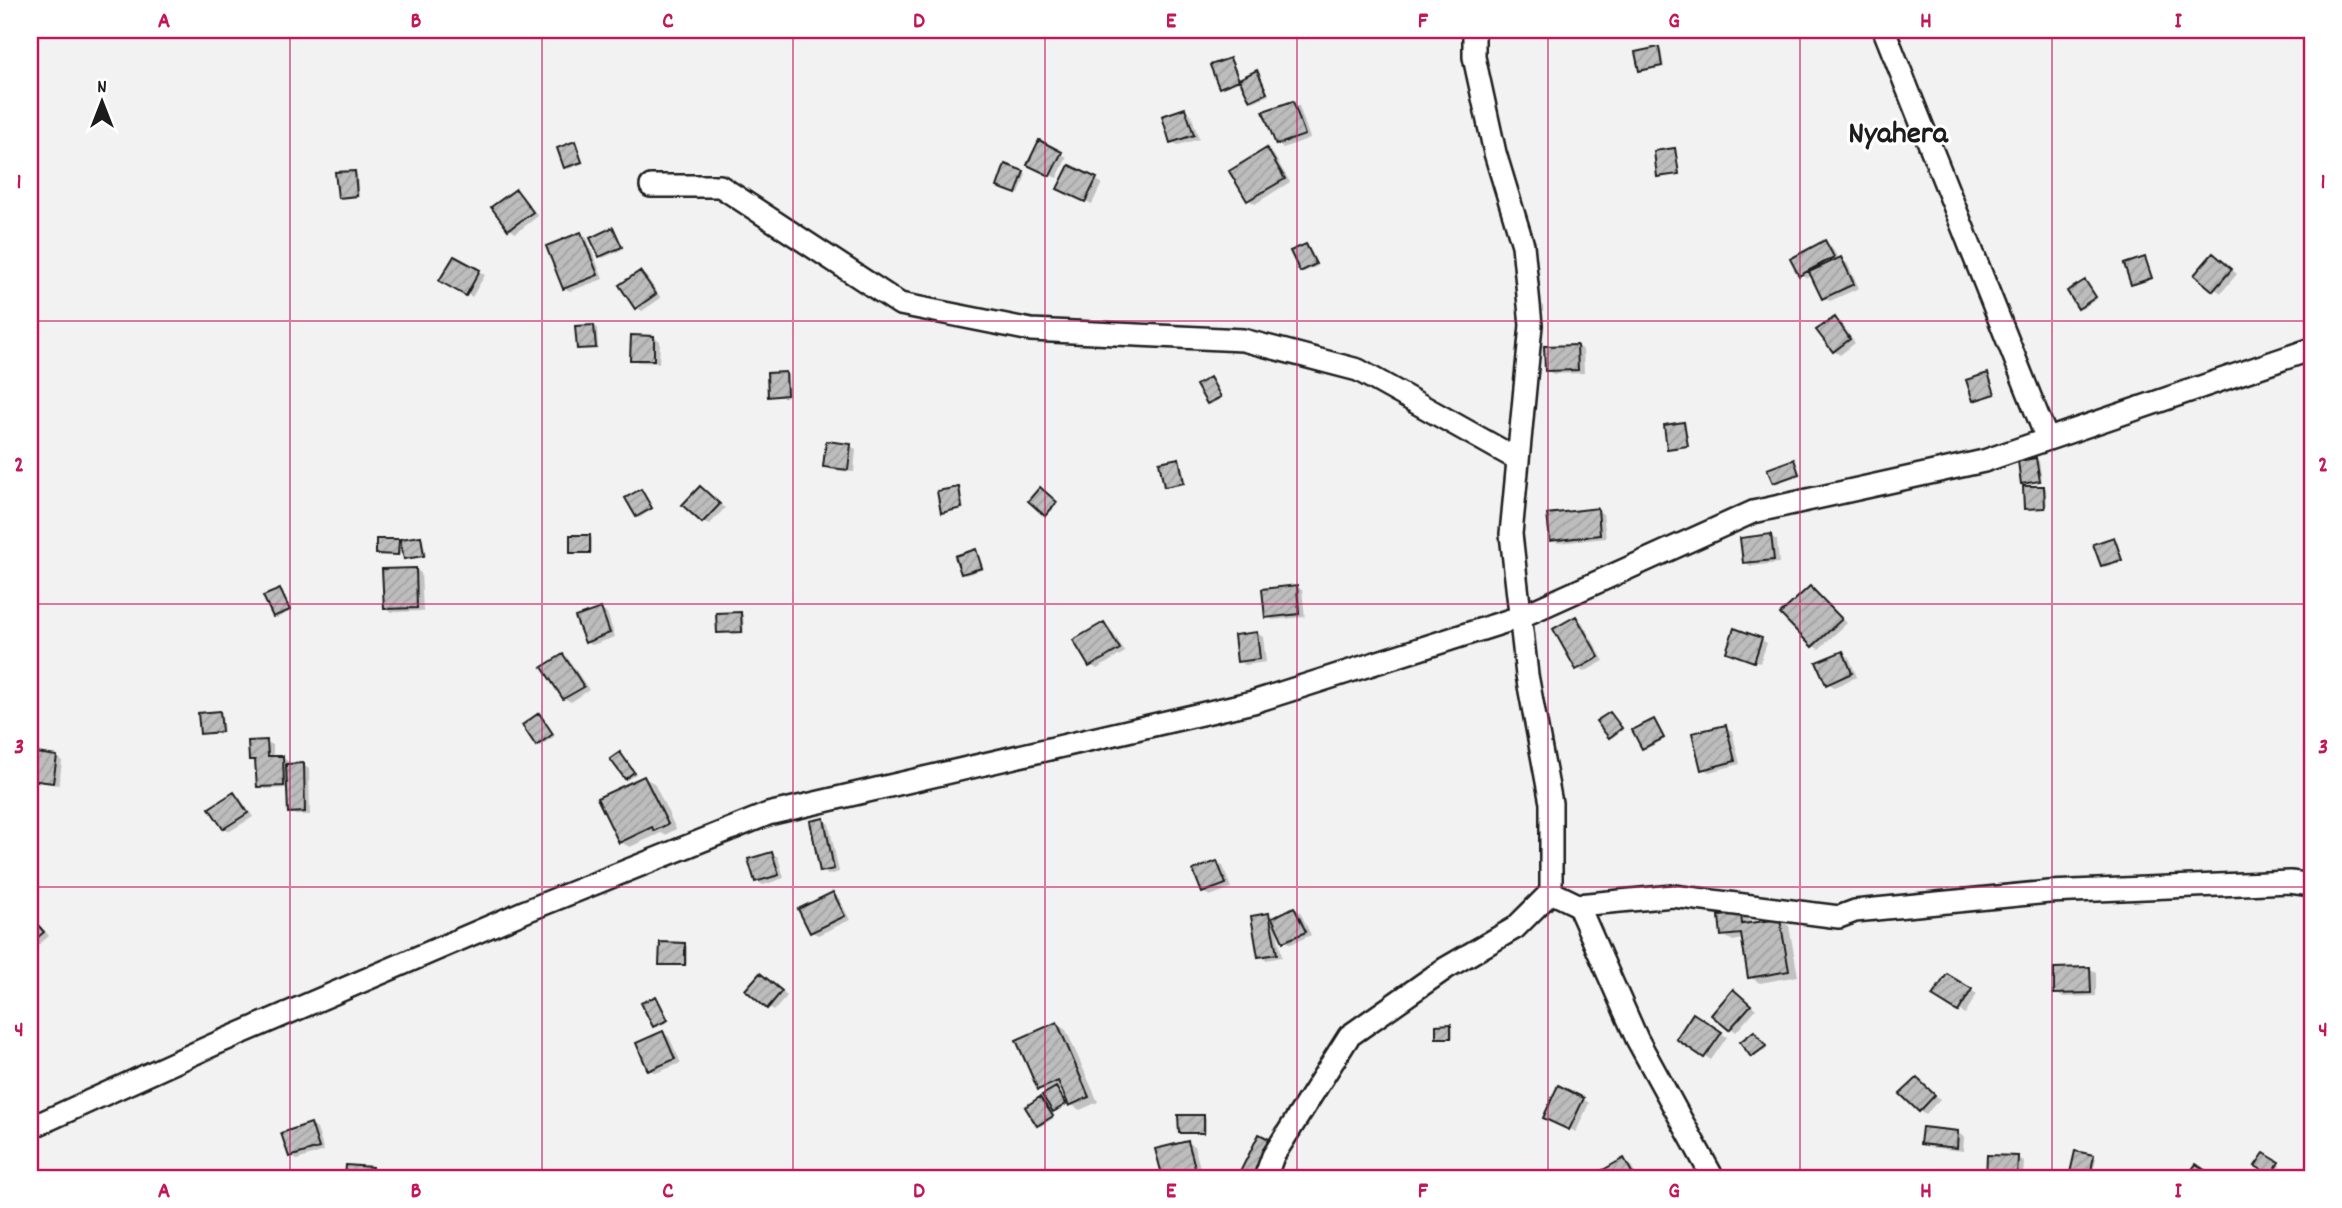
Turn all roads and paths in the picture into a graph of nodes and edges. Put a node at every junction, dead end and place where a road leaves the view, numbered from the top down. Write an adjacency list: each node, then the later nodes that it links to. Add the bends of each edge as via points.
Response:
1 (1474, 30): 6 (street, via 1474,57 1495,153 1523,245 1530,312)
2 (1884, 30): 5 (street)
3 (651, 186): 6 (street, via 720,186 900,304 1031,330 1243,340 1358,370)
4 (2312, 349): 5 (street)
5 (2047, 439): 7 (street, via 1984,461 1753,512)
6 (1517, 459): 7 (street, via 1511,534)
7 (1520, 617): 9 (street, via 1551,803); 11 (street, via 1253,702 768,814 513,916)
8 (2312, 885): 10 (street, via 2290,882 2049,892 1855,911 1839,917 1673,896)
9 (1551, 892): 10 (street); 12 (street, via 1515,928 1446,968 1349,1036 1272,1156)
10 (1578, 905): 13 (street, via 1637,1039)
11 (30, 1128)
12 (1265, 1178)
13 (1713, 1178)

